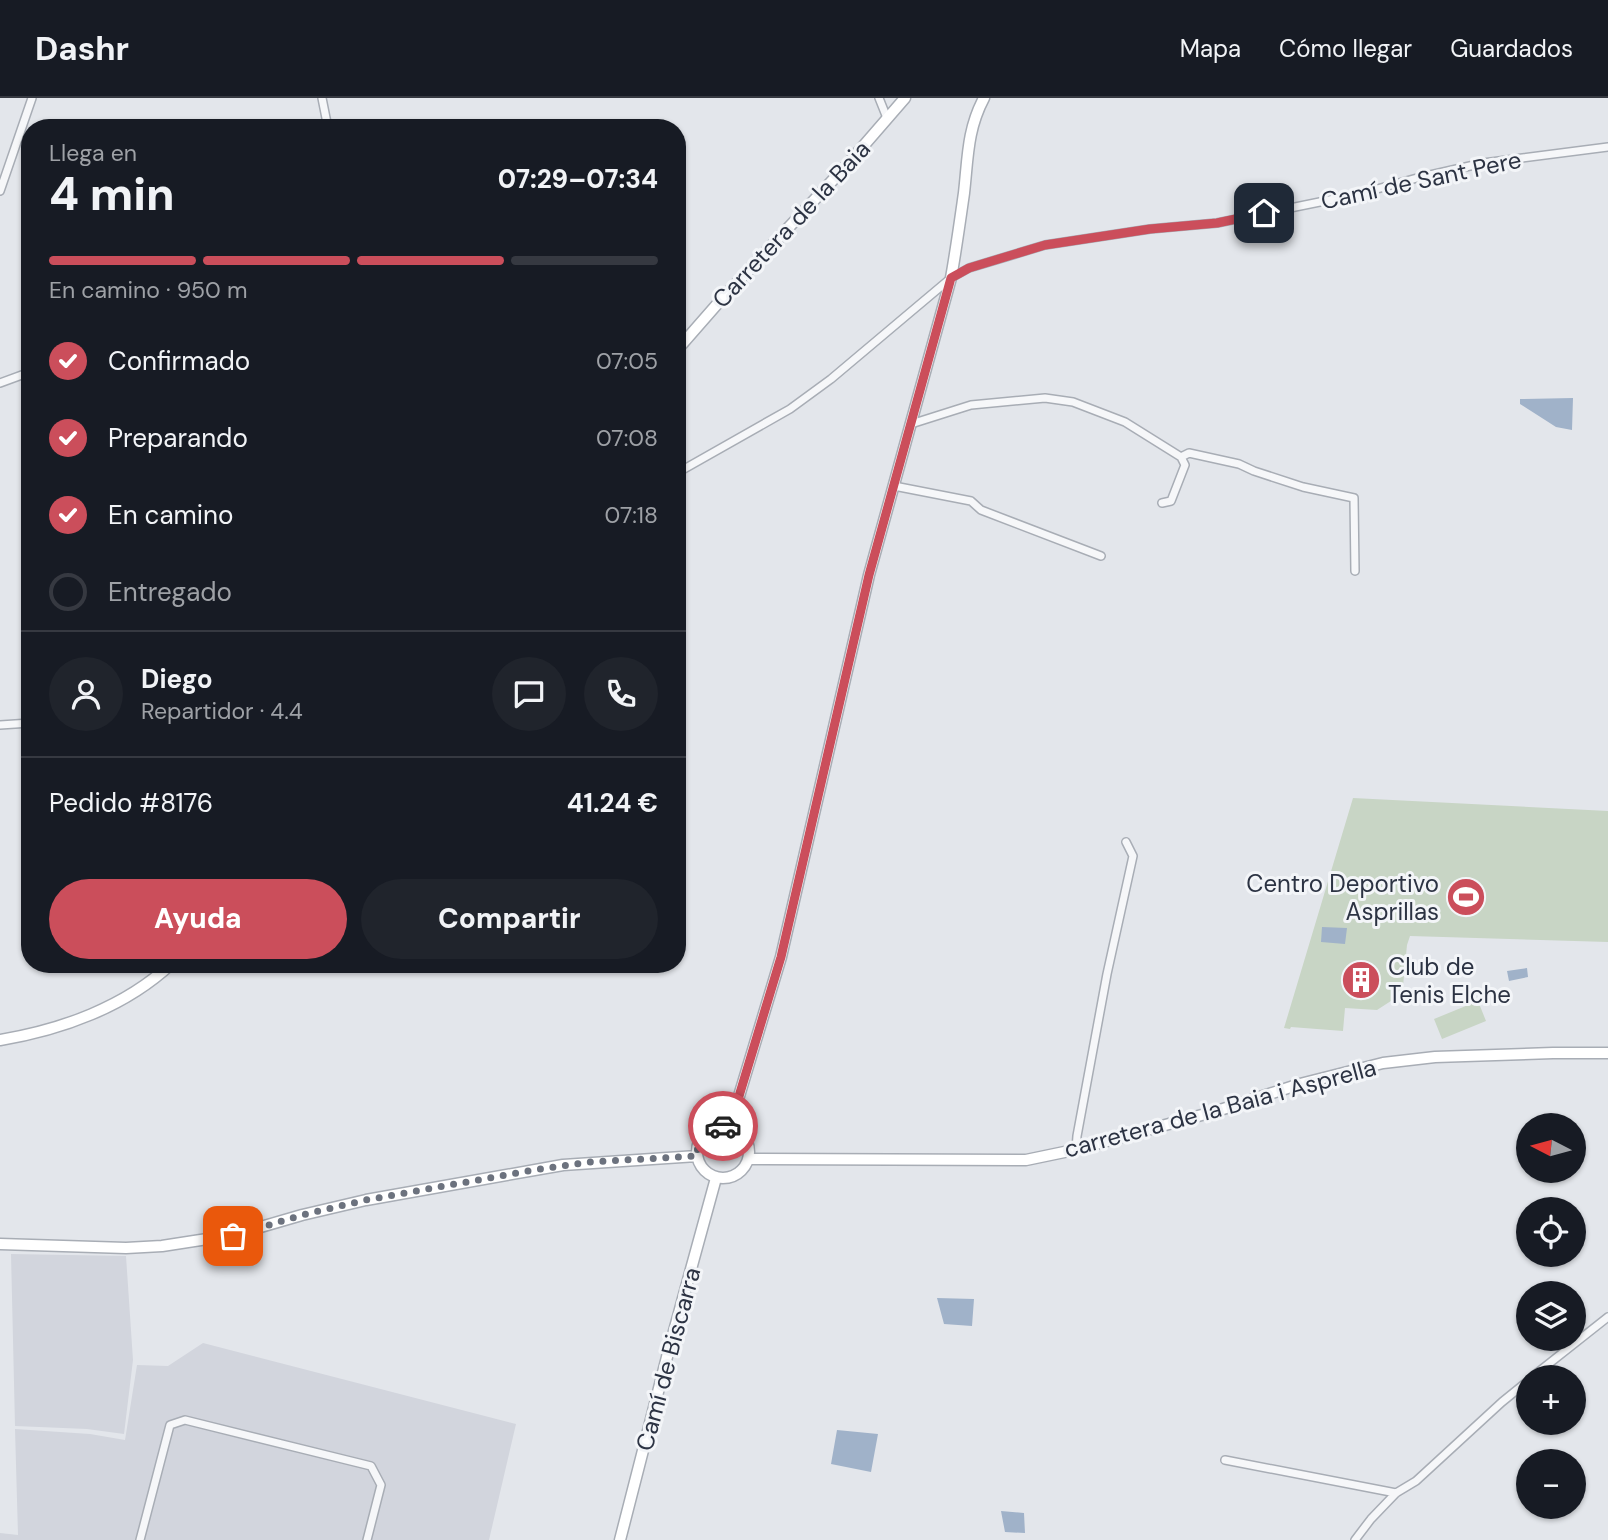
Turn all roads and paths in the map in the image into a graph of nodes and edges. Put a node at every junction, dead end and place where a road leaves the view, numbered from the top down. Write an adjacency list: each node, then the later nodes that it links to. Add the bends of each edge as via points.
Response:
1 (32, 98): 7 (street)
2 (322, 98): 8 (street)
3 (879, 98): 6 (street)
4 (905, 98): 6 (main road, Carretera de la Baia)
5 (984, 98): 12 (main road, via 968,144)
6 (887, 118): 13 (main road, Carretera de la Baia)
7 (25, 119)
8 (326, 119)
9 (21, 130): 11 (street)
10 (1608, 147): 12 (street, Camí de Sant Pere, via 1483,163 1217,223 1045,245)
11 (0, 191)
12 (951, 278): 16 (main road); 18 (street, Camí de Sant Pere, via 790,409)
13 (686, 340)
14 (21, 375): 15 (street)
15 (0, 383)
16 (911, 424): 17 (street, via 971,405 1045,398 1073,402 1125,422); 19 (main road)
17 (1181, 457): 20 (street, via 1185,465 1171,500); 22 (street, via 1189,453 1239,464 1303,487 1354,498)
18 (686, 468)
19 (894, 486): 21 (street, via 971,501 981,510); 29 (main road, via 869,575 781,957)
20 (1162, 503)
21 (1101, 556)
22 (1355, 571)
23 (21, 724): 24 (street)
24 (0, 725)
25 (1126, 842): 30 (street, via 1133,856)
26 (162, 973): 27 (main road, via 116,1004 77,1020)
27 (0, 1040)
28 (1608, 1052): 30 (main road, carretera de la Baia i Asprella, via 1383,1063)
29 (730, 1126): 31 (main road, via 717,1126 704,1134); 32 (main road, via 745,1138)
30 (1076, 1149): 32 (main road, carretera de la Baia i Asprella, via 1026,1160)
31 (697, 1156): 33 (main road, via 704,1171); 34 (main road, via 553,1167 366,1200 233,1236 162,1246)
32 (748, 1159): 33 (main road, via 738,1174)
33 (716, 1178): 42 (main road, Camí de Biscarra)
34 (0, 1244)
35 (1608, 1317): 36 (street)
36 (1547, 1365)
37 (1516, 1391): 39 (street, via 1416,1481)
38 (1225, 1460): 39 (street)
39 (1396, 1493): 43 (street)
40 (140, 1540): 41 (street, via 170,1425 185,1420 371,1466 381,1485)
41 (366, 1540)
42 (620, 1540)
43 (1355, 1540)

